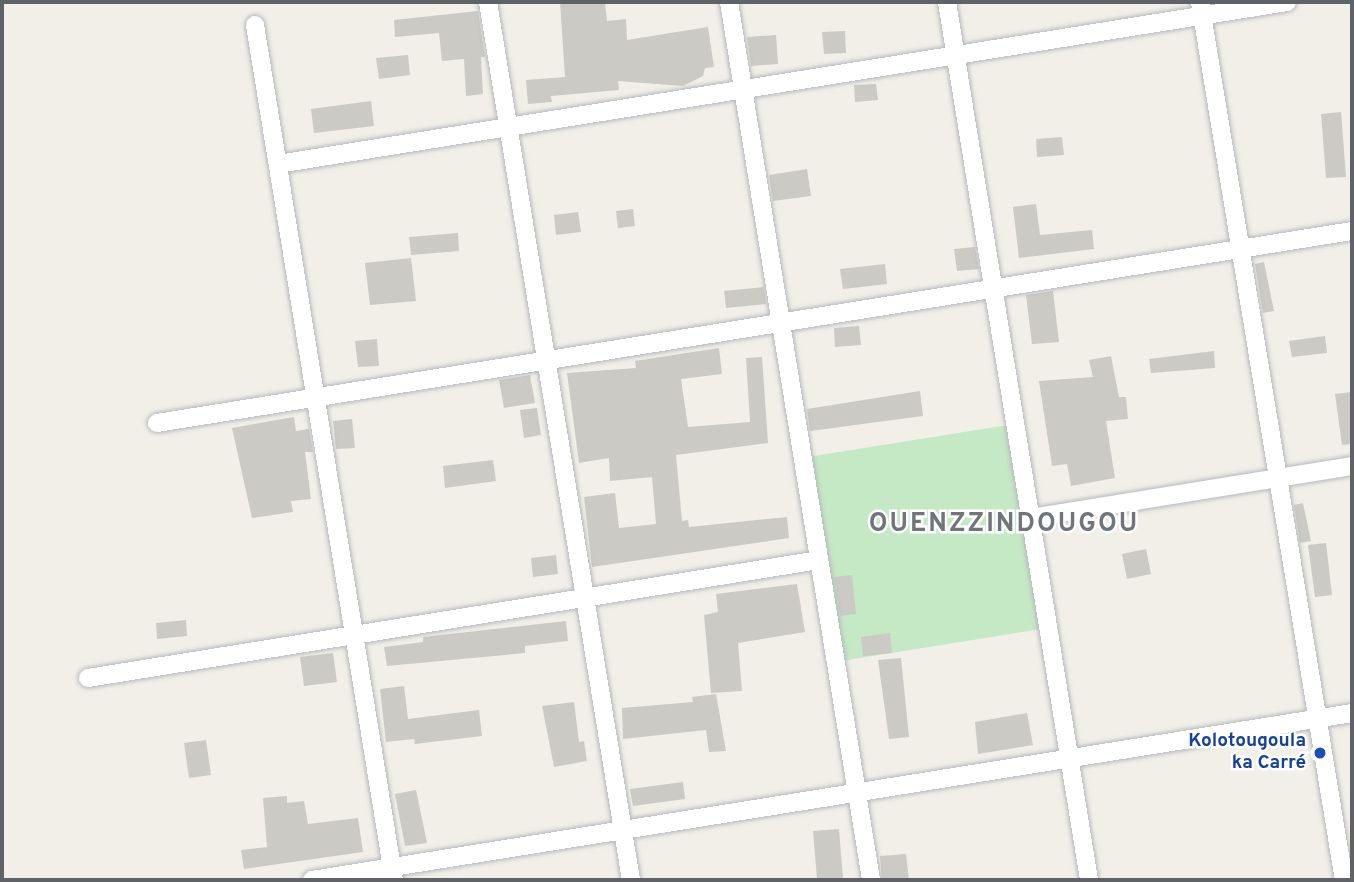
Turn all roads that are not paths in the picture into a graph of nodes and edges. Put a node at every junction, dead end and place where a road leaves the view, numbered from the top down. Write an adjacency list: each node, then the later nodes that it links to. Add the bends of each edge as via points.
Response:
1 (488, 2): 9 (street)
2 (729, 2): 8 (street)
3 (947, 2): 7 (street)
4 (1287, 2): 5 (street)
5 (1201, 9): 7 (street); 12 (street)
6 (255, 25): 10 (street)
7 (956, 55): 8 (street); 13 (street)
8 (743, 89): 9 (street); 14 (street)
9 (508, 127): 10 (street); 15 (street)
10 (278, 164): 16 (street)
11 (1352, 231): 12 (street)
12 (1241, 249): 13 (street); 19 (street)
13 (993, 289): 14 (street); 20 (street)
14 (781, 323): 15 (street); 21 (street)
15 (546, 360): 16 (street); 22 (street)
16 (316, 398): 17 (street); 23 (street)
17 (157, 423)
18 (1352, 466): 19 (street)
19 (1278, 478): 20 (street); 26 (street)
20 (1031, 518): 27 (street)
21 (819, 560): 22 (street); 28 (street)
22 (585, 598): 23 (street); 29 (street)
23 (354, 635): 24 (street); 30 (street)
24 (88, 678)
25 (1352, 713): 26 (street)
26 (1318, 719): 27 (street); 35 (street)
27 (1070, 759): 28 (street); 34 (street)
28 (857, 793): 29 (street); 33 (street)
29 (622, 831): 30 (street); 32 (street)
30 (393, 874): 31 (street)
31 (312, 880)
32 (631, 880)
33 (871, 880)
34 (1089, 880)
35 (1344, 880)

